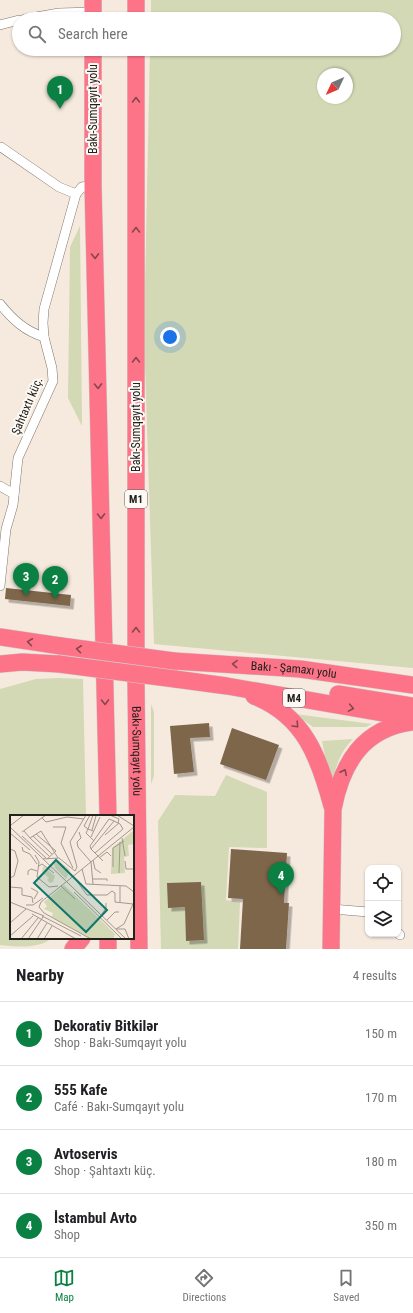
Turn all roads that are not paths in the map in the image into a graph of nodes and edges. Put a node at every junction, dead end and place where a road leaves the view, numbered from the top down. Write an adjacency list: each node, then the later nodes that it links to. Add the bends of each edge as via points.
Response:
1 (136, 0): 4 (highway)
2 (93, 10): 3 (street)
3 (70, 12)
4 (136, 12)
5 (12, 22): 6 (street)
6 (0, 25)
7 (93, 56): 10 (highway, Bakı-Sumqayıt yolu)
8 (136, 56): 26 (highway, Bakı-Sumqayıt yolu / M1, one-way to 8)
9 (1, 147): 11 (street, via 59,187)
10 (93, 184): 11 (street, via 82,188); 25 (highway, Bakı-Sumqayıt yolu, one-way to 25)
11 (76, 194): 13 (street, Şahtaxtı küç., via 44,309)
12 (0, 304): 13 (street, via 15,322 31,333)
13 (44, 337): 15 (street, Şahtaxtı küç., via 50,356 53,381 18,458)
14 (0, 486): 15 (street)
15 (14, 494): 16 (street, Şahtaxtı küç., via 6,529)
16 (0, 586)
17 (0, 637): 19 (highway, Bakı - Şamaxı yolu, one-way to 17, bridge, via 300,669 174,661)
18 (0, 664): 20 (highway, Bakı - Şamaxı yolu / M4, bridge, via 59,664)
19 (413, 685)
20 (227, 686): 21 (highway, via 266,683); 22 (highway, Bakı - Şamaxı yolu / M4, one-way to 22); 24 (highway, one-way to 24, via 282,710 303,733 320,766)
21 (413, 706)
22 (413, 718)
23 (413, 722): 24 (highway, one-way to 23, via 337,787 362,746 384,729)
24 (333, 809): 27 (highway)
25 (108, 815)
26 (137, 834): 31 (highway, Bakı-Sumqayıt yolu / M1); 32 (highway)
27 (332, 909): 28 (street); 33 (highway)
28 (365, 912)
29 (81, 939): 30 (highway)
30 (73, 949)
31 (139, 949)
32 (151, 949)
33 (331, 949)

